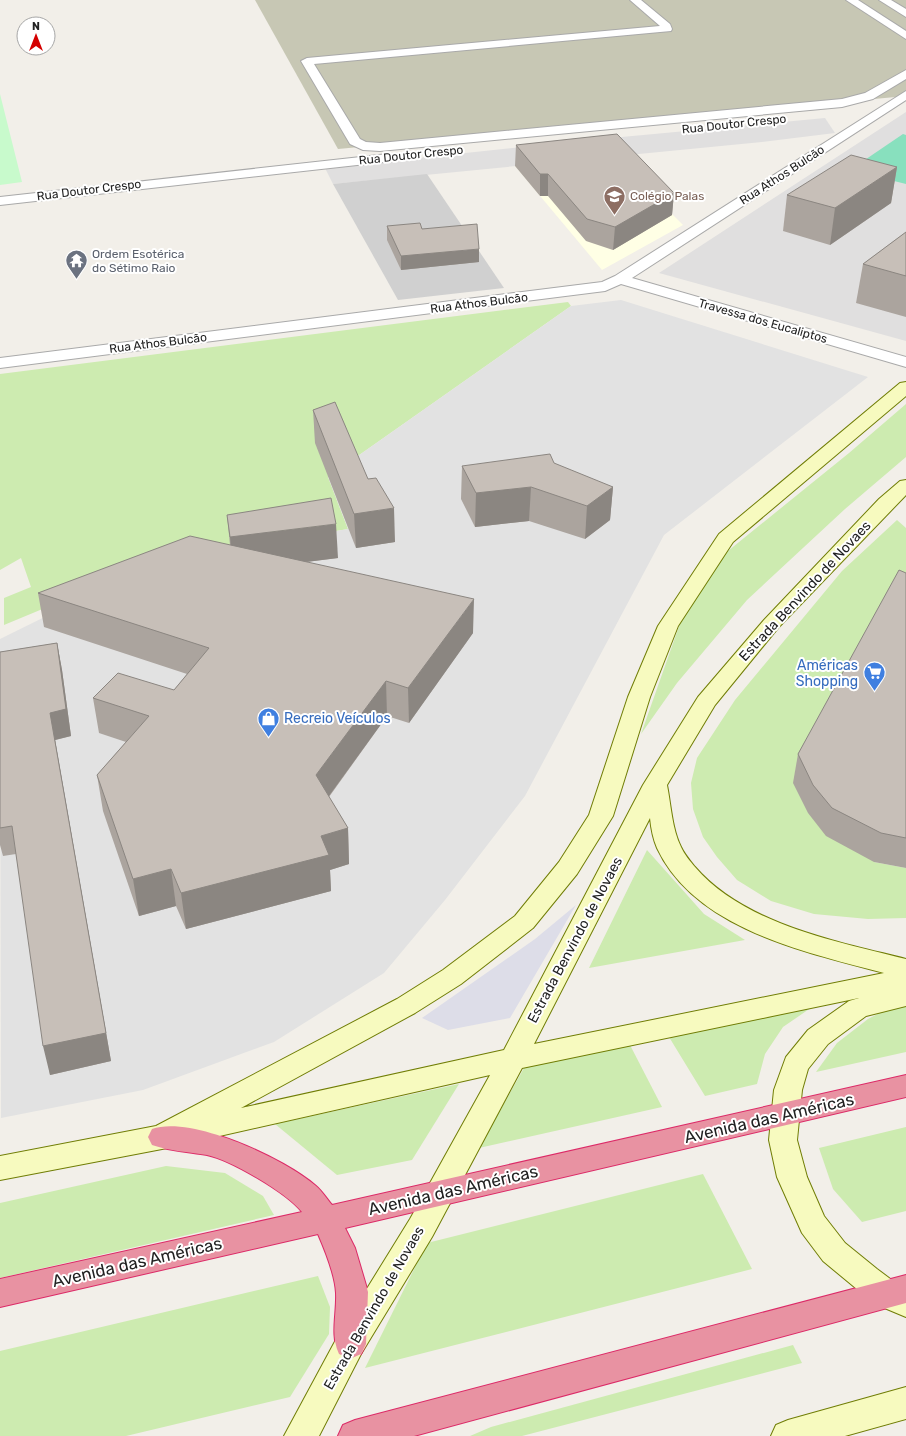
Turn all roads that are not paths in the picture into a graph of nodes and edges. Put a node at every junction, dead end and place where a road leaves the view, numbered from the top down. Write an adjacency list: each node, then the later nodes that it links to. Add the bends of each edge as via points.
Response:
1 (635, 0): 6 (street, via 667,29 307,61 356,141 364,146 380,147 842,103 869,96)
2 (851, 0): 5 (street)
3 (884, 0): 4 (street)
4 (906, 14)
5 (906, 36)
6 (906, 74)
7 (906, 95): 8 (street, Rua Athos Bulcão)
8 (877, 113): 9 (street, Rua Doutor Crespo); 9 (street, Rua Doutor Crespo, via 849,110); 11 (street, Rua Athos Bulcão)
9 (823, 114): 10 (street, Rua Doutor Crespo)
10 (0, 200)
11 (620, 279): 12 (street, Travessa dos Eucaliptos); 13 (street, Rua Athos Bulcão, via 605,286 587,289)
12 (906, 362)
13 (0, 363)
14 (906, 387): 23 (street, via 726,538 668,626 639,697 601,816 568,868 524,922 452,977 406,1006)
15 (906, 485): 16 (street, Estrada Benvindo de Novaes, via 771,624 706,702)
16 (655, 785): 17 (street, via 669,847 687,874 716,902 761,925 816,945); 20 (street, Estrada Benvindo de Novaes)
17 (906, 969)
18 (906, 978): 20 (street)
19 (906, 996): 22 (street, via 858,1008 818,1037 796,1065 788,1090)
20 (513, 1059): 23 (street); 25 (street, Estrada Benvindo de Novaes)
21 (906, 1086): 22 (highway, Avenida das Américas)
22 (785, 1115): 25 (highway, Avenida das Américas); 28 (street, via 783,1140 792,1177 813,1224 834,1252)
23 (162, 1137): 24 (street); 26 (highway, via 212,1144 265,1167 306,1195)
24 (0, 1168)
25 (441, 1192): 26 (highway, Avenida das Américas); 29 (street, Estrada Benvindo de Novaes)
26 (326, 1220): 27 (highway, Avenida das Américas); 29 (highway, via 340,1248 352,1292)
27 (0, 1293)
28 (899, 1295): 32 (highway)
29 (350, 1344): 31 (street, Estrada Benvindo de Novaes)
30 (906, 1403): 33 (street)
31 (301, 1436)
32 (355, 1436)
33 (788, 1436)

